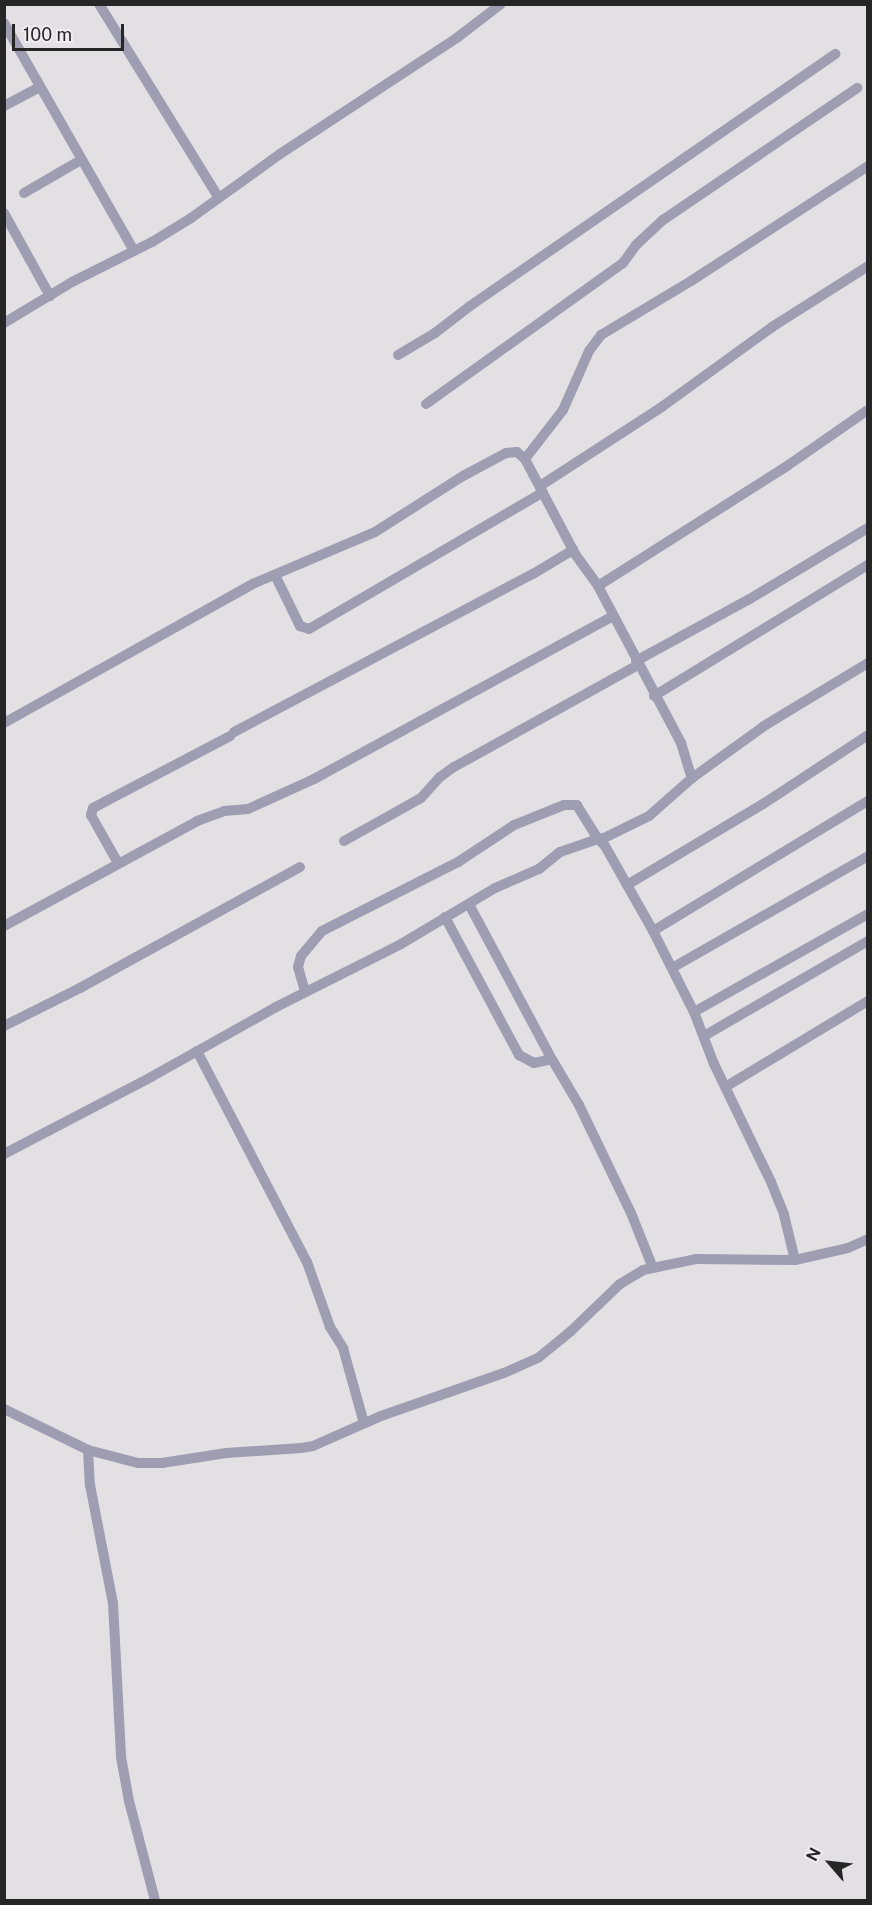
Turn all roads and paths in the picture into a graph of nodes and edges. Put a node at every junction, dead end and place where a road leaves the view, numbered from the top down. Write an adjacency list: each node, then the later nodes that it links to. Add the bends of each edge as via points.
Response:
1 (99, 4): 11 (street)
2 (501, 4): 11 (street, via 459,37)
3 (4, 24): 5 (street)
4 (836, 54): 17 (street)
5 (39, 87): 7 (street); 8 (street)
6 (857, 88): 18 (street, via 663,220 623,262)
7 (4, 106)
8 (81, 160): 10 (street); 13 (street)
9 (867, 166): 20 (street, via 601,335 589,351 563,410)
10 (24, 193)
11 (219, 198): 13 (street)
12 (4, 213): 15 (street)
13 (134, 251): 15 (street)
14 (867, 266): 21 (street, via 772,327)
15 (50, 296): 16 (street)
16 (4, 323)
17 (398, 355)
18 (426, 404)
19 (867, 410): 26 (street, via 787,466)
20 (525, 459): 21 (street); 25 (street, via 517,452 506,453 375,532)
21 (542, 489): 23 (street); 25 (street, via 309,629 300,626)
22 (867, 528): 28 (street)
23 (573, 550): 26 (street); 38 (street, via 93,808 91,815)
24 (867, 565): 30 (street)
25 (275, 575): 31 (street)
26 (598, 586): 27 (street)
27 (613, 616): 28 (street); 38 (street, via 304,784 248,809 224,811 197,821)
28 (637, 663): 30 (street); 36 (street, via 454,766 421,798)
29 (867, 663): 33 (street, via 764,726)
30 (654, 696): 33 (street, via 681,743)
31 (4, 723)
32 (867, 735): 40 (street)
33 (692, 778): 35 (street, via 649,816)
34 (867, 801): 45 (street)
35 (598, 839): 40 (street); 41 (street, via 560,852 539,869); 48 (street, via 581,809 572,803 514,825 458,862 322,931 301,956 298,967)
36 (344, 841)
37 (867, 856): 47 (street)
38 (118, 863): 44 (street)
39 (300, 867): 51 (street)
40 (627, 885): 45 (street)
41 (469, 904): 43 (street); 54 (street)
42 (867, 914): 50 (street)
43 (445, 917): 48 (street, via 401,944); 54 (street, via 521,1058 539,1063)
44 (4, 926)
45 (653, 931): 47 (street)
46 (867, 941): 52 (street)
47 (672, 968): 50 (street)
48 (305, 992): 53 (street)
49 (867, 1001): 55 (street)
50 (694, 1012): 52 (street)
51 (4, 1026)
52 (704, 1036): 55 (street)
53 (198, 1051): 56 (street); 61 (street, via 307,1262 330,1327 343,1348)
54 (550, 1056): 59 (street, via 631,1213)
55 (727, 1086): 58 (street, via 784,1215)
56 (4, 1154)
57 (867, 1239): 58 (street)
58 (795, 1260): 59 (street, via 696,1259)
59 (653, 1268): 61 (street, via 620,1284 538,1358)
60 (4, 1409): 62 (street)
61 (364, 1423): 62 (street, via 313,1446 162,1463 138,1463)
62 (88, 1450): 63 (street, via 90,1485 113,1603 121,1757)
63 (155, 1900)

